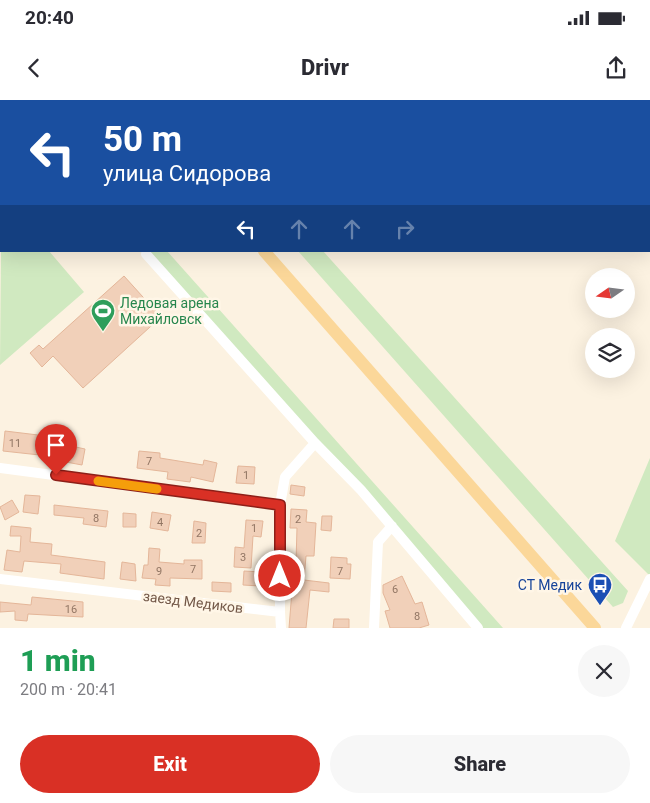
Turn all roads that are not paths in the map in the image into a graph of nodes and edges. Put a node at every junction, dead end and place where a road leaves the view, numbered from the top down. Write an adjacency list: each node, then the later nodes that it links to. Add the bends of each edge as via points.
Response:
1 (265, 252): 13 (main road)
2 (146, 254): 3 (street)
3 (315, 443): 5 (street, via 285,477); 6 (street)
4 (0, 468): 5 (street)
5 (280, 505): 9 (street)
6 (392, 526): 11 (street, via 378,542); 12 (street)
7 (0, 578): 9 (street, заезд Медиков)
8 (650, 579): 14 (street)
9 (280, 612): 10 (street)
10 (281, 628)
11 (374, 628)
12 (478, 628)
13 (595, 628)
14 (626, 628)

